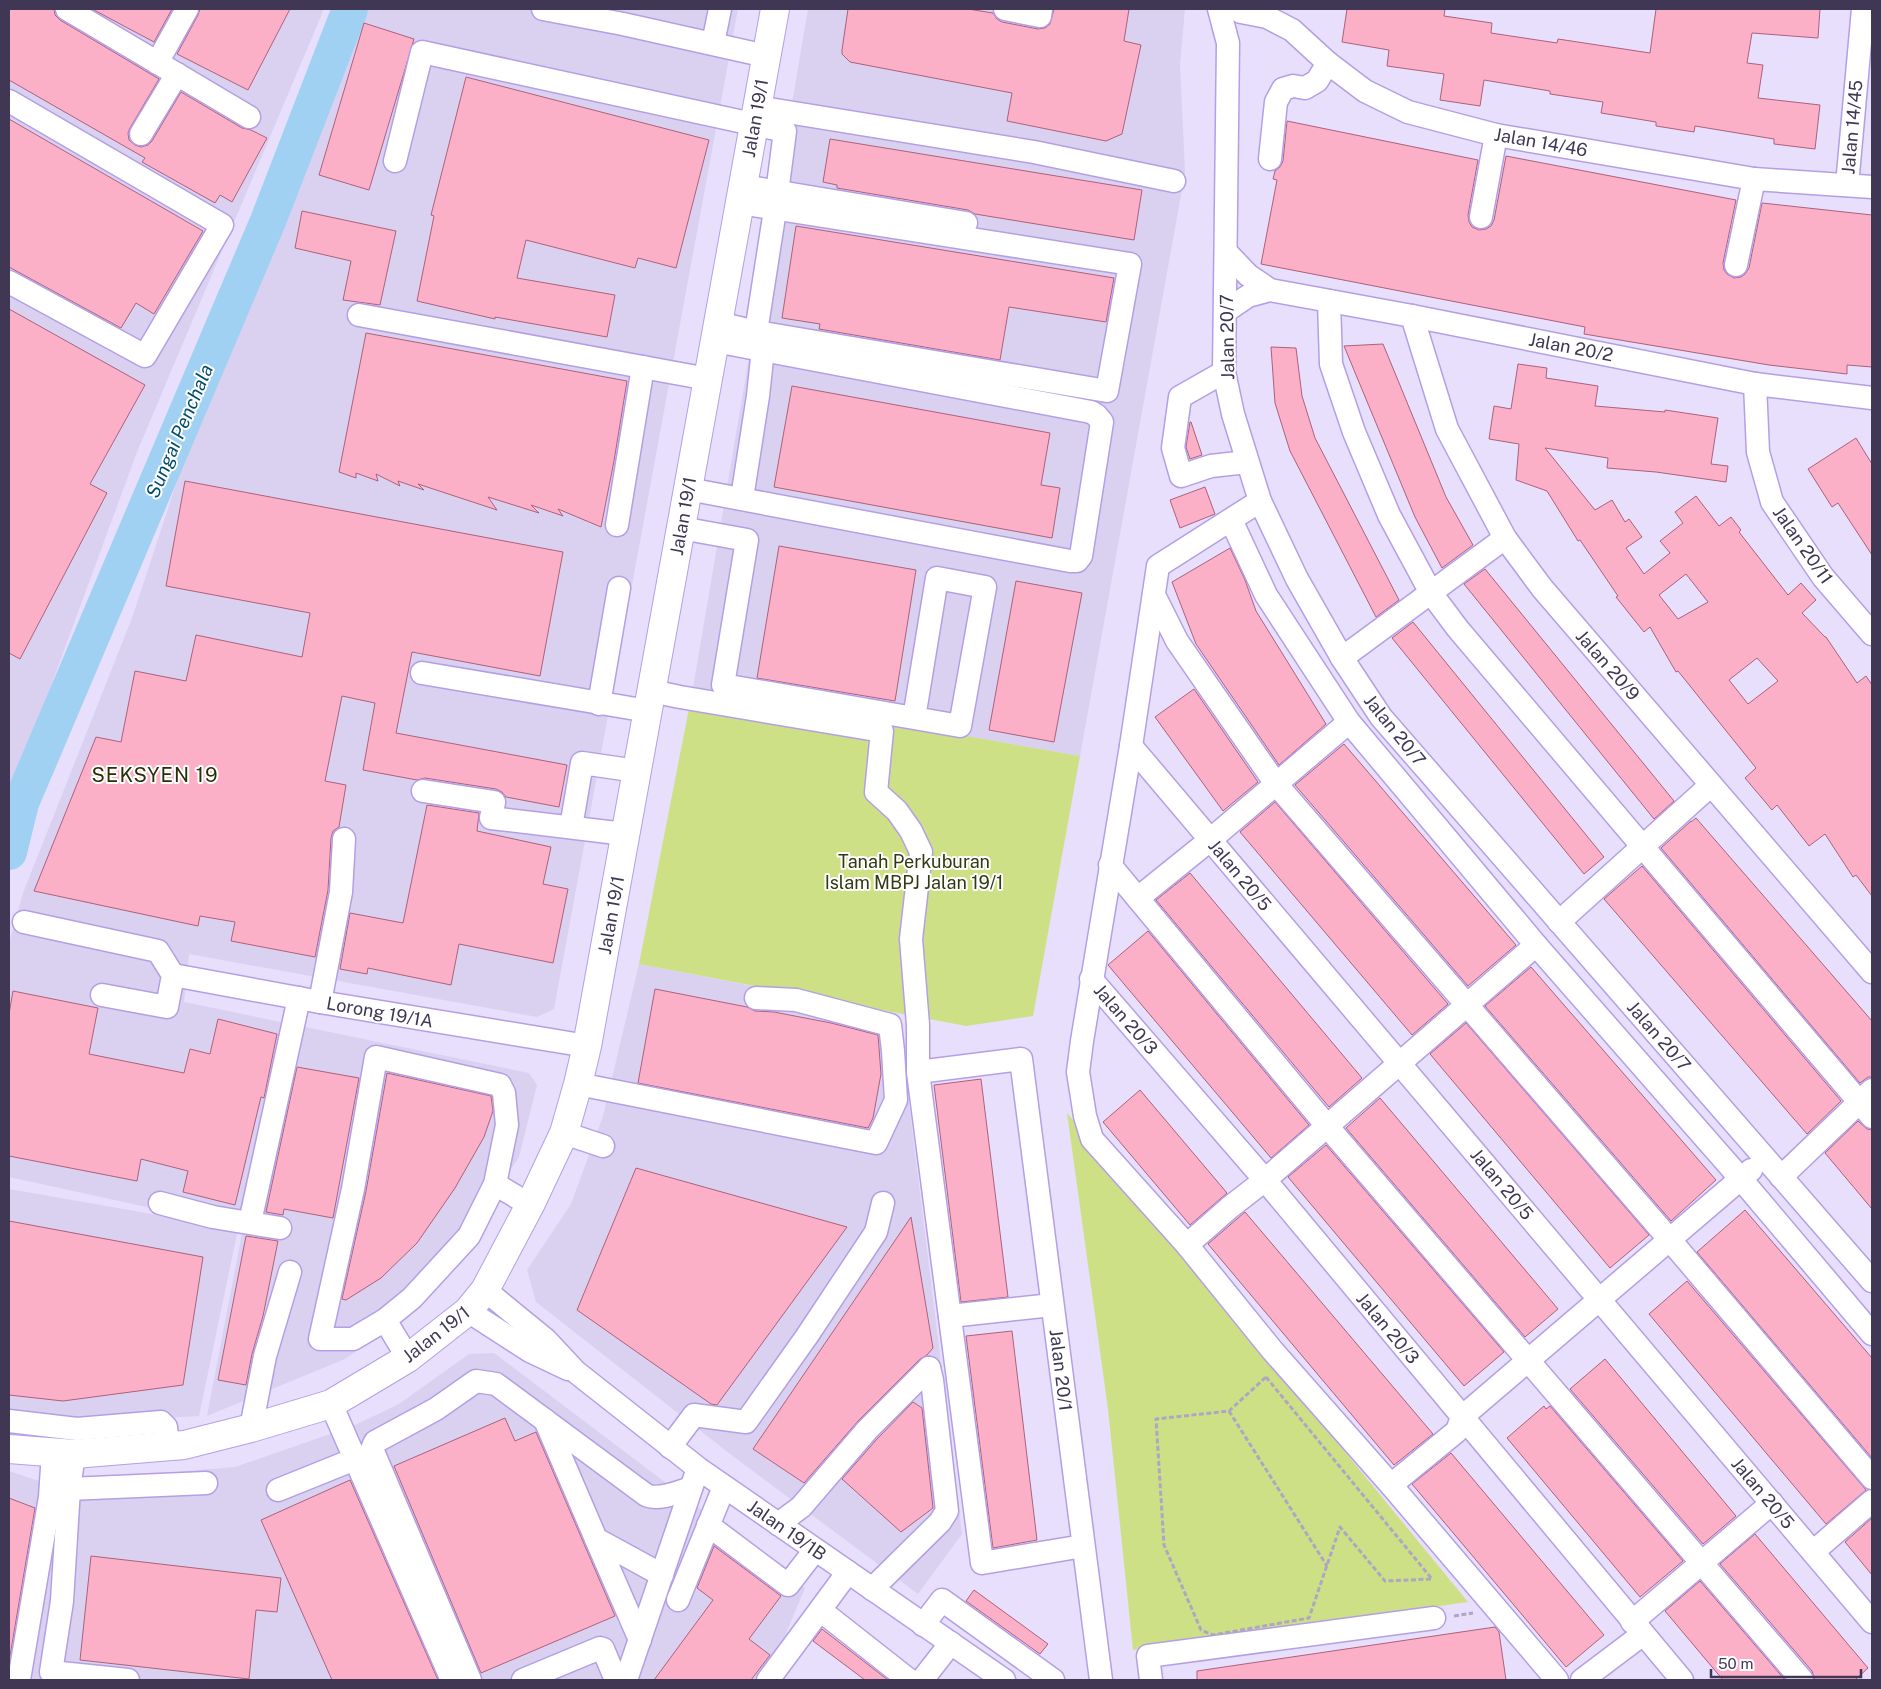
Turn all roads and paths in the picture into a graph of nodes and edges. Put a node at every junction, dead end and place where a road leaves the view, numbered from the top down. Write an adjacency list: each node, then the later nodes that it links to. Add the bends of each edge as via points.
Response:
1 (67, 9): 14 (street)
2 (187, 9): 14 (street)
3 (543, 9): 11 (street)
4 (720, 9): 11 (street)
5 (775, 9): 13 (main road, Jalan 19/1)
6 (1005, 9): 7 (street, via 1040,16)
7 (1041, 9)
8 (1219, 9): 12 (street, Jalan 20/7)
9 (1862, 9): 26 (street, Jalan 14/45)
10 (1242, 10): 12 (street, Jalan 20/7); 15 (street, Jalan 14/46, via 1267,17 1292,30)
11 (713, 43): 13 (street)
12 (1228, 43): 32 (street, Jalan 20/7)
13 (766, 56): 18 (main road, Jalan 19/1)
14 (158, 63): 16 (street)
15 (1328, 63): 21 (street, Jalan 14/46, via 1365,92 1408,112); 22 (street, via 1317,81 1304,88 1283,89 1276,102)
16 (177, 74): 19 (street); 20 (street)
17 (9, 101): 34 (street, via 222,225 145,356)
18 (755, 116): 23 (street, via 422,52); 25 (street, via 1034,152); 28 (main road, Jalan 19/1); 29 (street, via 785,131)
19 (249, 118)
20 (140, 134)
21 (1496, 135): 24 (street, Jalan 14/46); 30 (street)
22 (1270, 158)
23 (396, 160)
24 (1754, 179): 26 (street, Jalan 14/46); 33 (street)
25 (1174, 181)
26 (1847, 185): 27 (street, Jalan 14/46)
27 (1872, 187)
28 (741, 194): 29 (street); 40 (main road, Jalan 19/1)
29 (776, 201): 31 (street); 41 (street); 41 (street, via 1130,264 1107,392)
30 (1481, 217)
31 (984, 226)
32 (1227, 253): 35 (street, Jalan 20/2, via 1248,276); 37 (street, Jalan 20/7)
33 (1736, 265)
34 (9, 282)
35 (1270, 290): 36 (street, Jalan 20/2); 37 (street, Jalan 20/2, via 1248,296)
36 (1329, 301): 39 (street, Jalan 20/2); 56 (street, via 1331,364 1354,432 1390,515)
37 (1226, 311): 43 (street, Jalan 20/7)
38 (359, 315): 42 (street)
39 (1412, 316): 45 (street, Jalan 20/2); 54 (street, Jalan 20/9, via 1447,429)
40 (716, 332): 41 (street); 44 (main road, Jalan 19/1)
41 (760, 341): 49 (street, via 758,396); 49 (street, via 1091,412 1102,422 1081,556 1077,561)
42 (643, 367): 44 (street); 52 (street)
43 (1224, 372): 47 (street, Jalan 20/7); 47 (street, via 1180,397 1173,448 1181,476 1211,466)
44 (708, 379): 48 (main road, Jalan 19/1)
45 (1755, 384): 46 (street, Jalan 20/2); 58 (street, Jalan 20/11, via 1758,452 1772,502 1823,577)
46 (1872, 398)
47 (1247, 462): 50 (street, Jalan 20/7)
48 (688, 489): 49 (street); 53 (main road, Jalan 19/1)
49 (742, 498)
50 (1260, 501): 51 (street); 59 (street, Jalan 20/7, via 1297,579)
51 (1231, 520): 57 (street, via 1158,566); 64 (street, Jalan 20/7, via 1266,595)
52 (617, 525)
53 (681, 528): 61 (main road, Jalan 19/1); 63 (street, via 747,540 723,685)
54 (1505, 538): 56 (street); 68 (street, Jalan 20/9, via 1542,588)
55 (619, 588): 62 (street)
56 (1431, 593): 59 (street); 74 (street)
57 (1154, 595): 65 (street); 67 (street, via 1176,641)
58 (1872, 634)
59 (1342, 658): 78 (street, Jalan 20/7, via 1381,717)
60 (422, 673): 62 (street)
61 (650, 701): 62 (street); 66 (main road, Jalan 19/1); 89 (street, via 680,697 882,731 876,792 897,811 921,852 911,939)
62 (599, 704)
63 (914, 718): 63 (street, via 960,726 985,587 938,578)
64 (1349, 722): 67 (street); 79 (street, Jalan 20/7)
65 (1131, 746): 73 (street, Jalan 20/5); 75 (street)
66 (637, 771): 70 (street, via 582,763); 71 (main road, Jalan 19/1)
67 (1276, 784): 73 (street); 86 (street)
68 (1711, 785): 74 (street); 80 (street, Jalan 20/9)
69 (423, 791): 70 (street, via 494,802 491,818)
70 (571, 827): 71 (street)
71 (625, 834): 87 (main road, Jalan 19/1)
72 (344, 839): 85 (street, via 340,892)
73 (1210, 840): 76 (street); 88 (street, Jalan 20/5)
74 (1642, 847): 78 (street); 91 (street)
75 (1110, 865): 76 (street); 82 (street)
76 (1138, 898): 92 (street)
77 (24, 922): 81 (street, via 158,951)
78 (1559, 922): 95 (street, Jalan 20/7)
79 (1536, 945): 86 (street); 97 (street, Jalan 20/7)
80 (1872, 972)
81 (173, 975): 83 (street, via 168,1007); 85 (street, Lorong 19/1A)
82 (1091, 979): 98 (street, Jalan 20/3); 106 (street, via 1078,1072 1092,1139)
83 (102, 994)
84 (756, 998): 90 (street, via 796,1000 890,1025 896,1100 876,1144)
85 (310, 1000): 87 (street, Lorong 19/1A); 103 (street)
86 (1467, 1005): 88 (street); 105 (street)
87 (587, 1046): 90 (main road, Jalan 19/1)
88 (1400, 1064): 92 (street); 110 (street, Jalan 20/5)
89 (918, 1072): 111 (street, Jalan 20/1, via 1021,1059); 113 (street)
90 (578, 1084): 93 (main road, Jalan 19/1)
91 (1868, 1103): 96 (street)
92 (1327, 1126): 98 (street); 117 (street)
93 (564, 1132): 94 (street); 102 (main road, Jalan 19/1)
94 (603, 1146)
95 (1765, 1158): 96 (street, Jalan 20/7); 97 (street)
96 (1781, 1177): 108 (street, Jalan 20/7)
97 (1741, 1179): 105 (street); 115 (street, Jalan 20/7)
98 (1265, 1180): 106 (street); 121 (street, Jalan 20/3)
99 (495, 1184): 102 (street); 114 (street, via 469,1236 412,1298); 114 (street, via 506,1125 504,1093 500,1085 376,1057 353,1189 320,1339 353,1339)
100 (883, 1202): 126 (street, via 876,1232 746,1422 694,1415)
101 (160, 1203): 103 (street, via 213,1217)
102 (530, 1205): 109 (main road, Jalan 19/1)
103 (250, 1222): 104 (street)
104 (280, 1228)
105 (1670, 1240): 110 (street); 130 (street)
106 (1187, 1245): 133 (street, via 1272,1350)
107 (290, 1272): 124 (street, via 265,1356)
108 (1872, 1281)
109 (485, 1290): 112 (main road, Jalan 19/1); 118 (street, Jalan 19/1B, via 546,1340)
110 (1600, 1299): 117 (street); 138 (street, Jalan 20/5)
111 (1052, 1305): 113 (street); 142 (street, Jalan 20/1)
112 (468, 1312): 116 (main road, Jalan 19/1); 118 (street, Jalan 19/1B, via 530,1352)
113 (950, 1316): 142 (street, via 982,1563)
114 (385, 1320): 116 (street)
115 (1872, 1334)
116 (408, 1358): 119 (main road, Jalan 19/1)
117 (1529, 1360): 121 (street); 145 (street)
118 (576, 1372): 126 (street, Jalan 19/1B)
119 (331, 1404): 124 (main road, Jalan 19/1); 129 (street)
120 (1228, 1411): 146 (path); 146 (path, via 1156,1419 1164,1545 1201,1630 1214,1635 1309,1618); 146 (path, via 1266,1377 1432,1579 1385,1581 1340,1527)
121 (1462, 1417): 133 (street, via 1457,1431); 156 (street, Jalan 20/3)
122 (544, 1419): 131 (street, via 651,1497 666,1496); 141 (street); 162 (street, via 496,1384 476,1381 436,1409 375,1442 372,1449)
123 (9, 1421): 125 (street, via 77,1429 161,1422 166,1427)
124 (251, 1428): 125 (main road, Jalan 19/1)
125 (168, 1446): 128 (main road, Jalan 19/1)
126 (670, 1447): 131 (street, Jalan 19/1B)
127 (9, 1449): 128 (main road, Jalan 19/1)
128 (63, 1453): 135 (street); 159 (street, via 50,1497)
129 (355, 1459): 136 (street); 161 (street)
130 (1872, 1478)
131 (695, 1479): 134 (street, Jalan 19/1B); 148 (street)
132 (206, 1483): 135 (street)
133 (1390, 1485): 152 (street)
134 (724, 1487): 139 (street, Jalan 19/1B); 140 (street)
135 (69, 1489): 160 (street, via 62,1602 51,1672)
136 (278, 1490)
137 (1872, 1501): 144 (street)
138 (1772, 1503): 144 (street, Jalan 20/5); 145 (street)
139 (778, 1524): 143 (street, Jalan 19/1B); 149 (street, via 801,1507 867,1430 929,1368 947,1511 940,1522)
140 (708, 1525): 143 (street, via 788,1585); 150 (street)
141 (596, 1539): 148 (street); 157 (street)
142 (1083, 1546): 171 (street, Jalan 20/1)
143 (815, 1550): 147 (street, Jalan 19/1B)
144 (1813, 1552): 154 (street, Jalan 20/5)
145 (1701, 1564): 156 (street); 176 (street)
146 (1328, 1566)
147 (848, 1572): 149 (street, Jalan 19/1B); 151 (street)
148 (662, 1575): 157 (street)
149 (872, 1589): 155 (street, Jalan 19/1B)
150 (678, 1600)
151 (820, 1610): 166 (street); 167 (street)
152 (1496, 1610): 153 (path); 173 (street)
153 (1434, 1618): 172 (street, via 1148,1656)
154 (1872, 1622)
155 (923, 1625): 158 (street, Jalan 19/1B); 170 (street, via 942,1600)
156 (1638, 1628): 174 (street); 175 (street, Jalan 20/3)
157 (640, 1640): 165 (street)
158 (950, 1643): 168 (street); 169 (street, Jalan 19/1B)
159 (19, 1680)
160 (128, 1680)
161 (452, 1680)
162 (470, 1680)
163 (523, 1680): 164 (street, via 600,1648)
164 (616, 1680)
165 (626, 1680)
166 (768, 1680)
167 (909, 1680)
168 (922, 1680)
169 (1004, 1680)
170 (1053, 1680)
171 (1100, 1680)
172 (1151, 1680)
173 (1557, 1680)
174 (1582, 1680)
175 (1682, 1680)
176 (1802, 1680)

